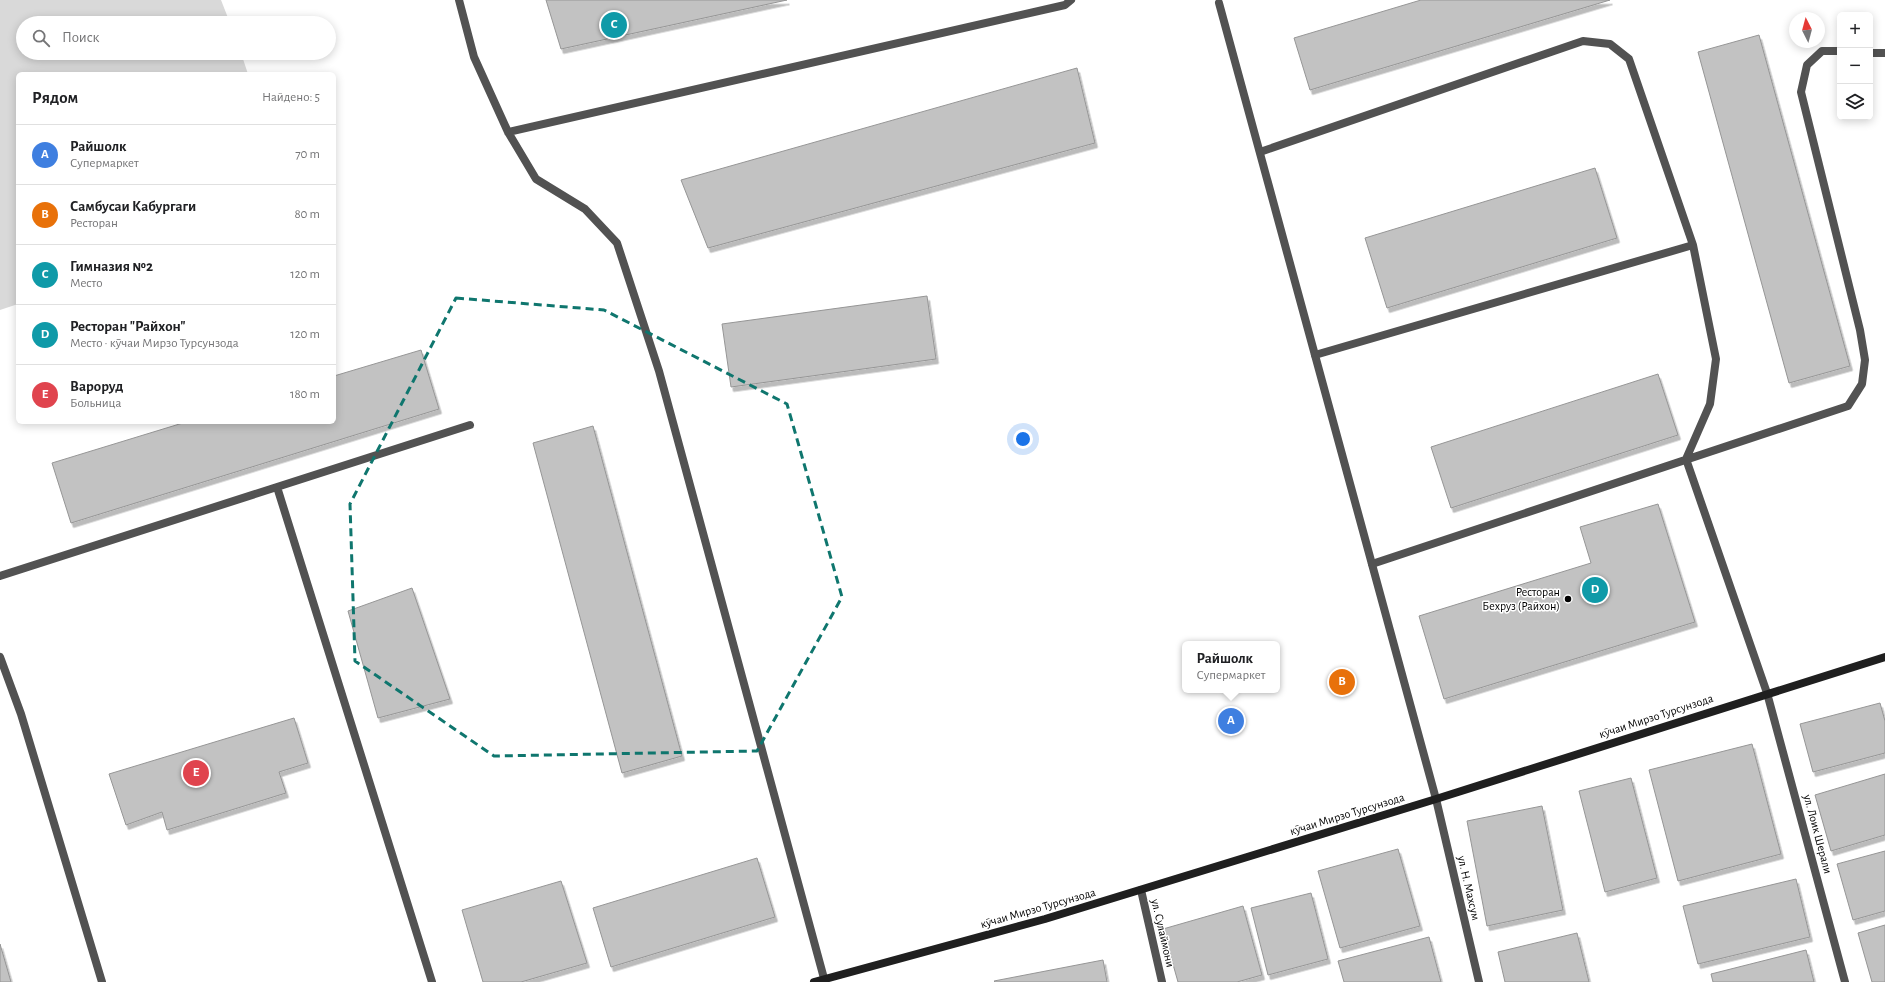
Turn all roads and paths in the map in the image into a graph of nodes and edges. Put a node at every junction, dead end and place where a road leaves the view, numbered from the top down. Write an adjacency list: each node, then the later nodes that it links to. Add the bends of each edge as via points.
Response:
1 (459, 0): 7 (street, via 474,57)
2 (1072, 0): 7 (street, via 1065,5)
3 (1219, 3): 8 (street, ул. Н. Махсум)
4 (1837, 51): 12 (street, via 1822,51 1807,65 1801,92 1860,330 1865,360 1862,384 1848,406)
5 (1873, 53): 6 (street)
6 (1885, 53)
7 (508, 132): 21 (street, via 536,179 585,210 617,243 659,371)
8 (1260, 152): 9 (street, via 1583,41 1610,44 1629,59); 10 (street, ул. Н. Махсум)
9 (1694, 245): 10 (street); 12 (street, via 1716,359 1710,404)
10 (1315, 355): 14 (street, ул. Н. Махсум)
11 (470, 425): 13 (street)
12 (1686, 459): 14 (street); 18 (street, ул. Лоик Шерали)
13 (277, 487): 15 (street); 23 (street)
14 (1372, 564): 19 (street, ул. Н. Махсум)
15 (0, 576)
16 (0, 657): 22 (street, via 21,714)
17 (1885, 657): 18 (main road, кӯчаи Мирзо Турсунзода)
18 (1767, 693): 19 (main road, кӯчаи Мирзо Турсунзода); 27 (street, ул. Лоик Шерали)
19 (1436, 799): 20 (main road, кӯчаи Мирзо Турсунзода); 26 (street, ул. Н. Махсум)
20 (1141, 890): 21 (main road, кӯчаи Мирзо Турсунзода); 25 (street, ул. Сулаймони)
21 (824, 980): 24 (main road, кӯчаи Мирзо Турсунзода)
22 (102, 982)
23 (432, 982)
24 (814, 982)
25 (1162, 982)
26 (1478, 982)
27 (1845, 982)

